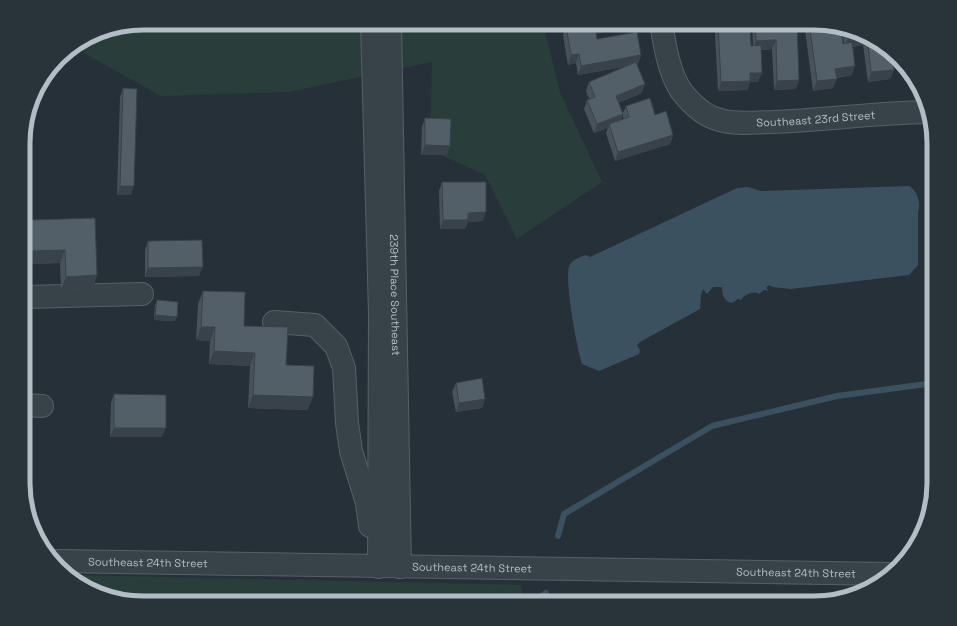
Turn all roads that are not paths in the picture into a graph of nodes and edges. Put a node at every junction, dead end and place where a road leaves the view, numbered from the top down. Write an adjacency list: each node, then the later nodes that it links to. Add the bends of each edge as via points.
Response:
1 (372, 30): 9 (street, via 380,314)
2 (390, 30): 9 (street, 239th Place Southeast)
3 (663, 30): 4 (street, Southeast 23rd Street, via 672,71 686,98 706,115 722,121 812,121)
4 (922, 112)
5 (142, 294): 6 (street)
6 (30, 297)
7 (274, 322): 9 (street, via 314,325 336,346 344,368 351,452)
8 (61, 561): 9 (street, Southeast 24th Street)
9 (383, 567): 10 (street, Southeast 24th Street)
10 (882, 574)

